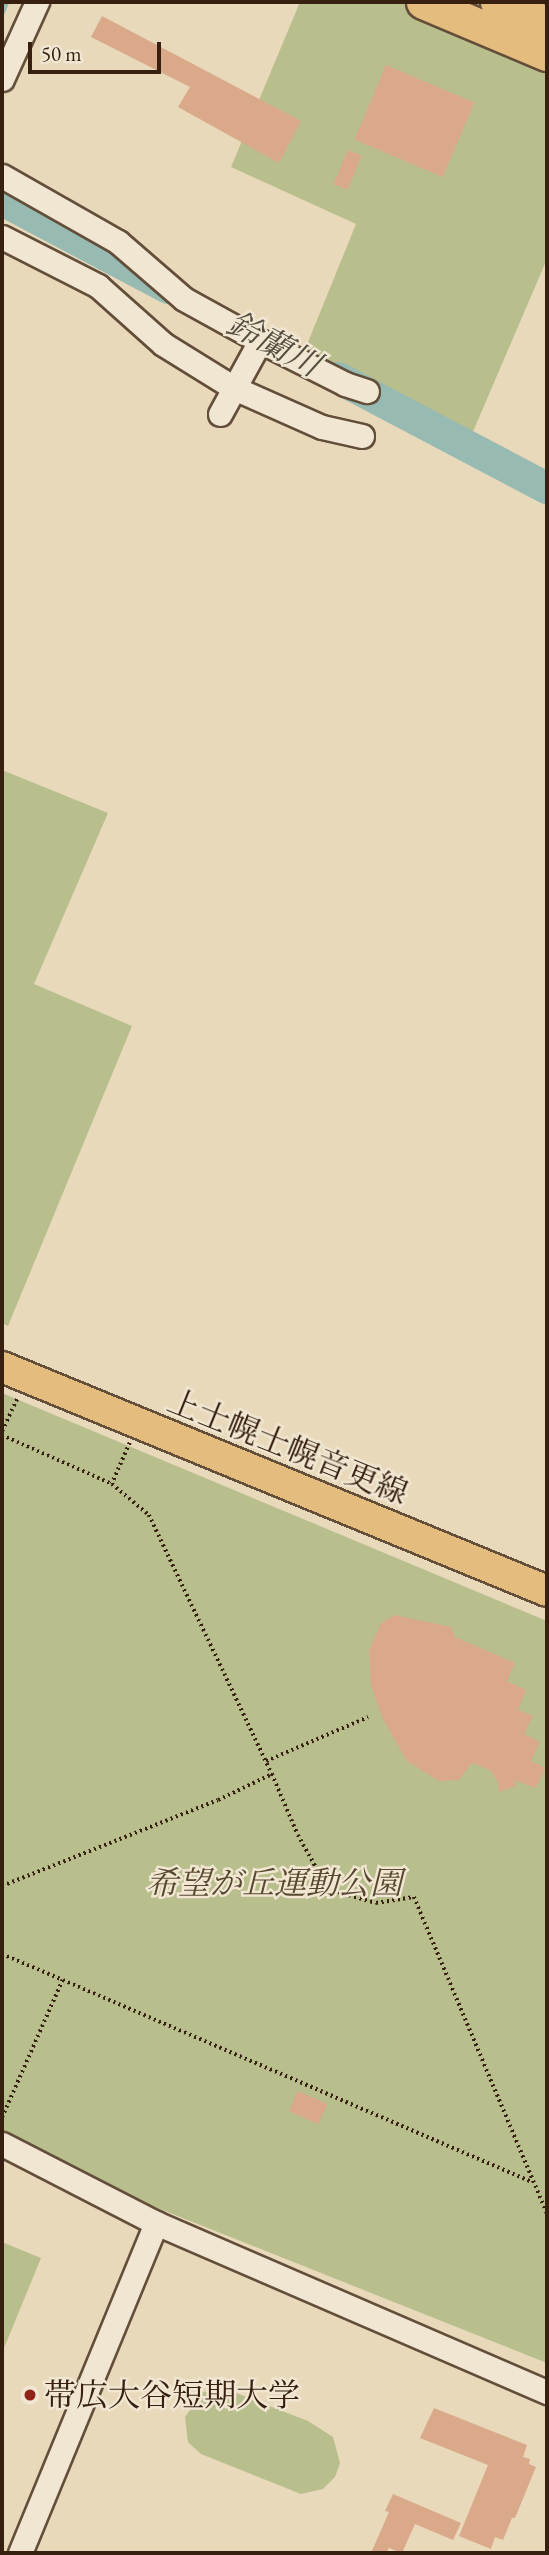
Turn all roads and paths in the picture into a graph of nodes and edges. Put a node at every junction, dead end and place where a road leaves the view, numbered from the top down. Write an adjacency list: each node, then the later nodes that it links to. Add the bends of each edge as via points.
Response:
1 (37, 2): 6 (street)
2 (423, 2): 5 (highway)
3 (497, 2): 4 (highway)
4 (547, 23)
5 (547, 54)
6 (2, 79)
7 (2, 176): 9 (street, via 118,242 184,299)
8 (2, 237): 10 (street, via 98,286 163,344)
9 (260, 341): 10 (street); 11 (street)
10 (234, 388): 12 (street); 13 (street, via 322,427)
11 (367, 391)
12 (220, 414)
13 (362, 436)
14 (14, 1372): 15 (main road, 上士幌士幌音更線); 16 (path)
15 (139, 1423): 17 (path); 18 (main road, 上士幌士幌音更線)
16 (2, 1433): 17 (path)
17 (112, 1484): 20 (path, via 149,1515)
18 (547, 1591)
19 (368, 1717): 20 (path)
20 (266, 1761): 21 (path)
21 (272, 1774): 22 (path); 27 (path, via 328,1889 376,1903 414,1897)
22 (2, 1886)
23 (2, 1954): 24 (path)
24 (63, 1980): 25 (path); 27 (path)
25 (2, 2118)
26 (2, 2144): 29 (street)
27 (534, 2183): 28 (path)
28 (547, 2213)
29 (156, 2223): 30 (street); 31 (street)
30 (547, 2392)
31 (20, 2553)

